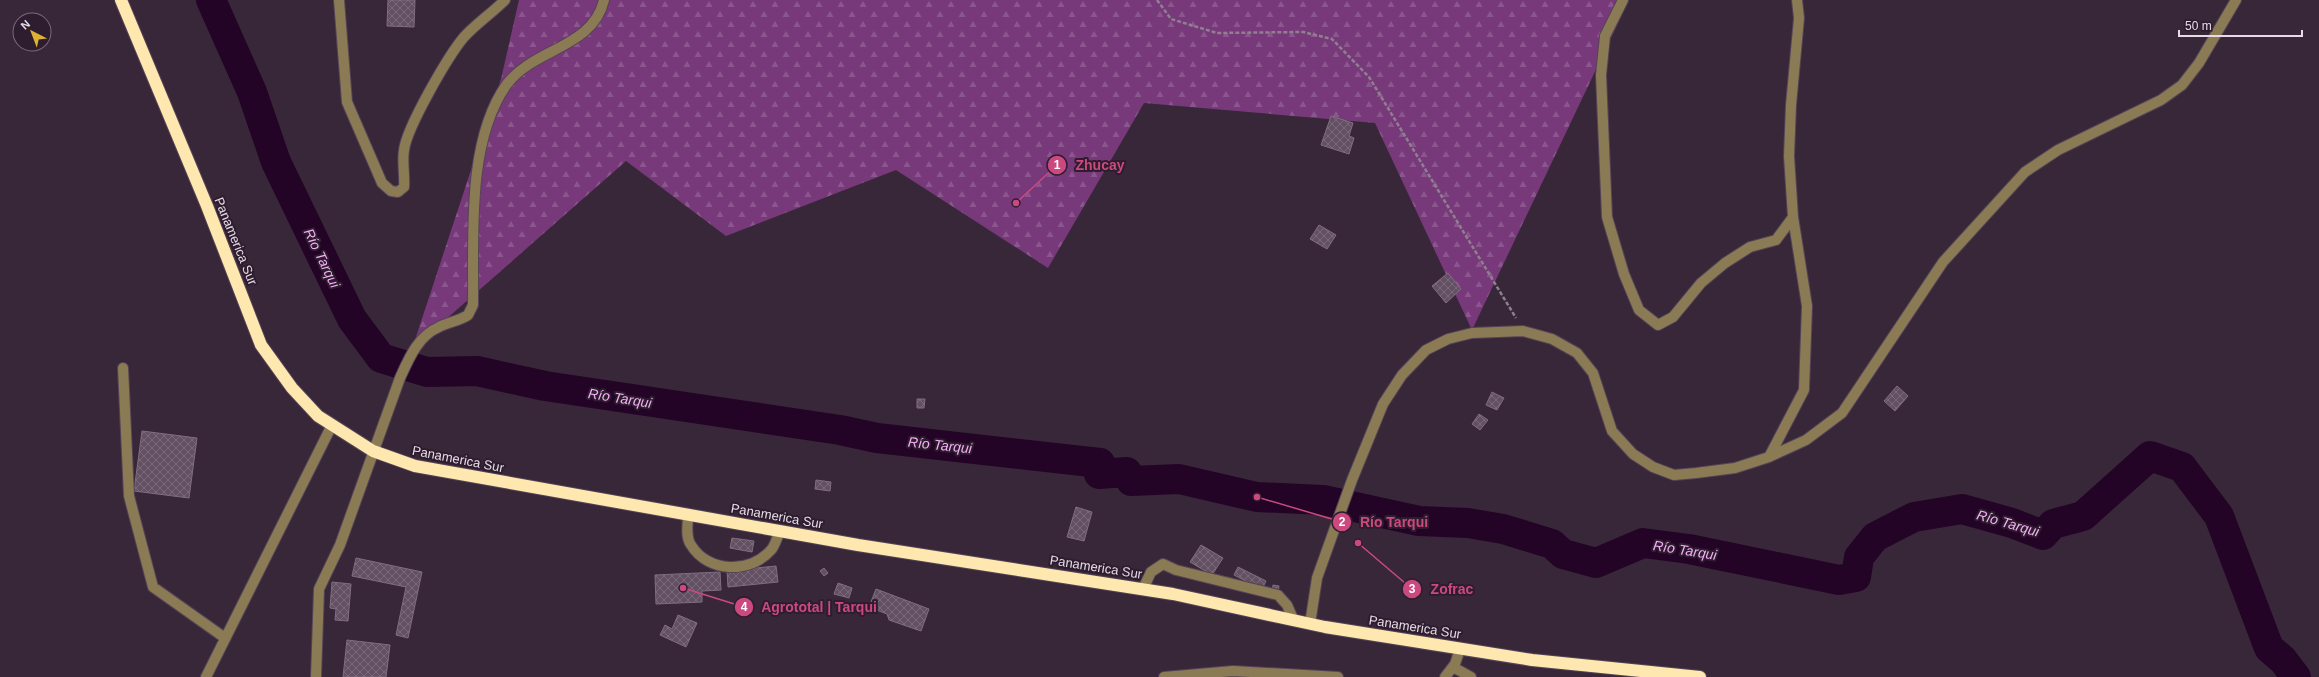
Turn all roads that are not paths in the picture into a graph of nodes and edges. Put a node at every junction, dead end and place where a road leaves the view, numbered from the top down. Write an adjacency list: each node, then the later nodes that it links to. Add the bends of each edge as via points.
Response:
1 (121, 0): 10 (highway, Panamerica Sur, via 207,206 261,345 292,388 318,416)
2 (339, 0): 3 (street, via 347,102 382,183 391,191 398,192 404,187 403,152 407,136 443,67 463,38)
3 (505, 0)
4 (604, 0): 11 (street, via 594,24 575,39 521,70 496,102 481,144 477,170 473,305 468,315 462,319 432,331 410,355)
5 (1623, 0): 8 (street, via 1605,36 1601,76 1602,148 1607,217 1624,274 1639,310 1658,325 1673,317 1701,283 1750,247 1776,240)
6 (1797, 0): 8 (street, via 1799,18 1789,156)
7 (2236, 0): 12 (street, via 2199,62 2182,85 2161,100 2058,150 2025,172 1943,262 1842,413 1806,440)
8 (1793, 217): 12 (street, via 1807,306 1804,390)
9 (123, 368): 18 (street, via 129,496 152,587)
10 (332, 425): 11 (highway, Panamerica Sur); 18 (street)
11 (373, 451): 13 (highway, Panamerica Sur, via 416,466); 24 (street, via 340,544 318,588)
12 (1769, 457): 17 (street, via 1735,468 1674,475 1653,467 1633,454 1612,431 1593,373 1577,353 1552,339 1523,331 1472,333 1448,339 1426,350 1402,375 1383,404 1352,480 1317,578)
13 (688, 515): 14 (highway, Panamerica Sur); 14 (street, via 687,534 690,545 708,562 723,568 739,567 758,561 771,550)
14 (780, 531): 15 (highway, Panamerica Sur)
15 (1143, 589): 16 (highway, Panamerica Sur); 16 (street, via 1151,572 1163,564 1176,570 1278,595 1287,605)
16 (1294, 621): 17 (highway, Panamerica Sur)
17 (1310, 624): 19 (highway, Panamerica Sur)
18 (225, 638): 23 (street)
19 (1460, 649): 20 (street); 21 (highway, Panamerica Sur)
20 (1453, 667): 27 (street); 28 (street)
21 (1637, 673): 22 (highway, Panamerica Sur)
22 (1668, 676): 29 (highway, Panamerica Sur)
23 (206, 677)
24 (316, 677)
25 (1164, 677): 26 (street, via 1233,671)
26 (1338, 677)
27 (1445, 677)
28 (1471, 677)
29 (1700, 677)

